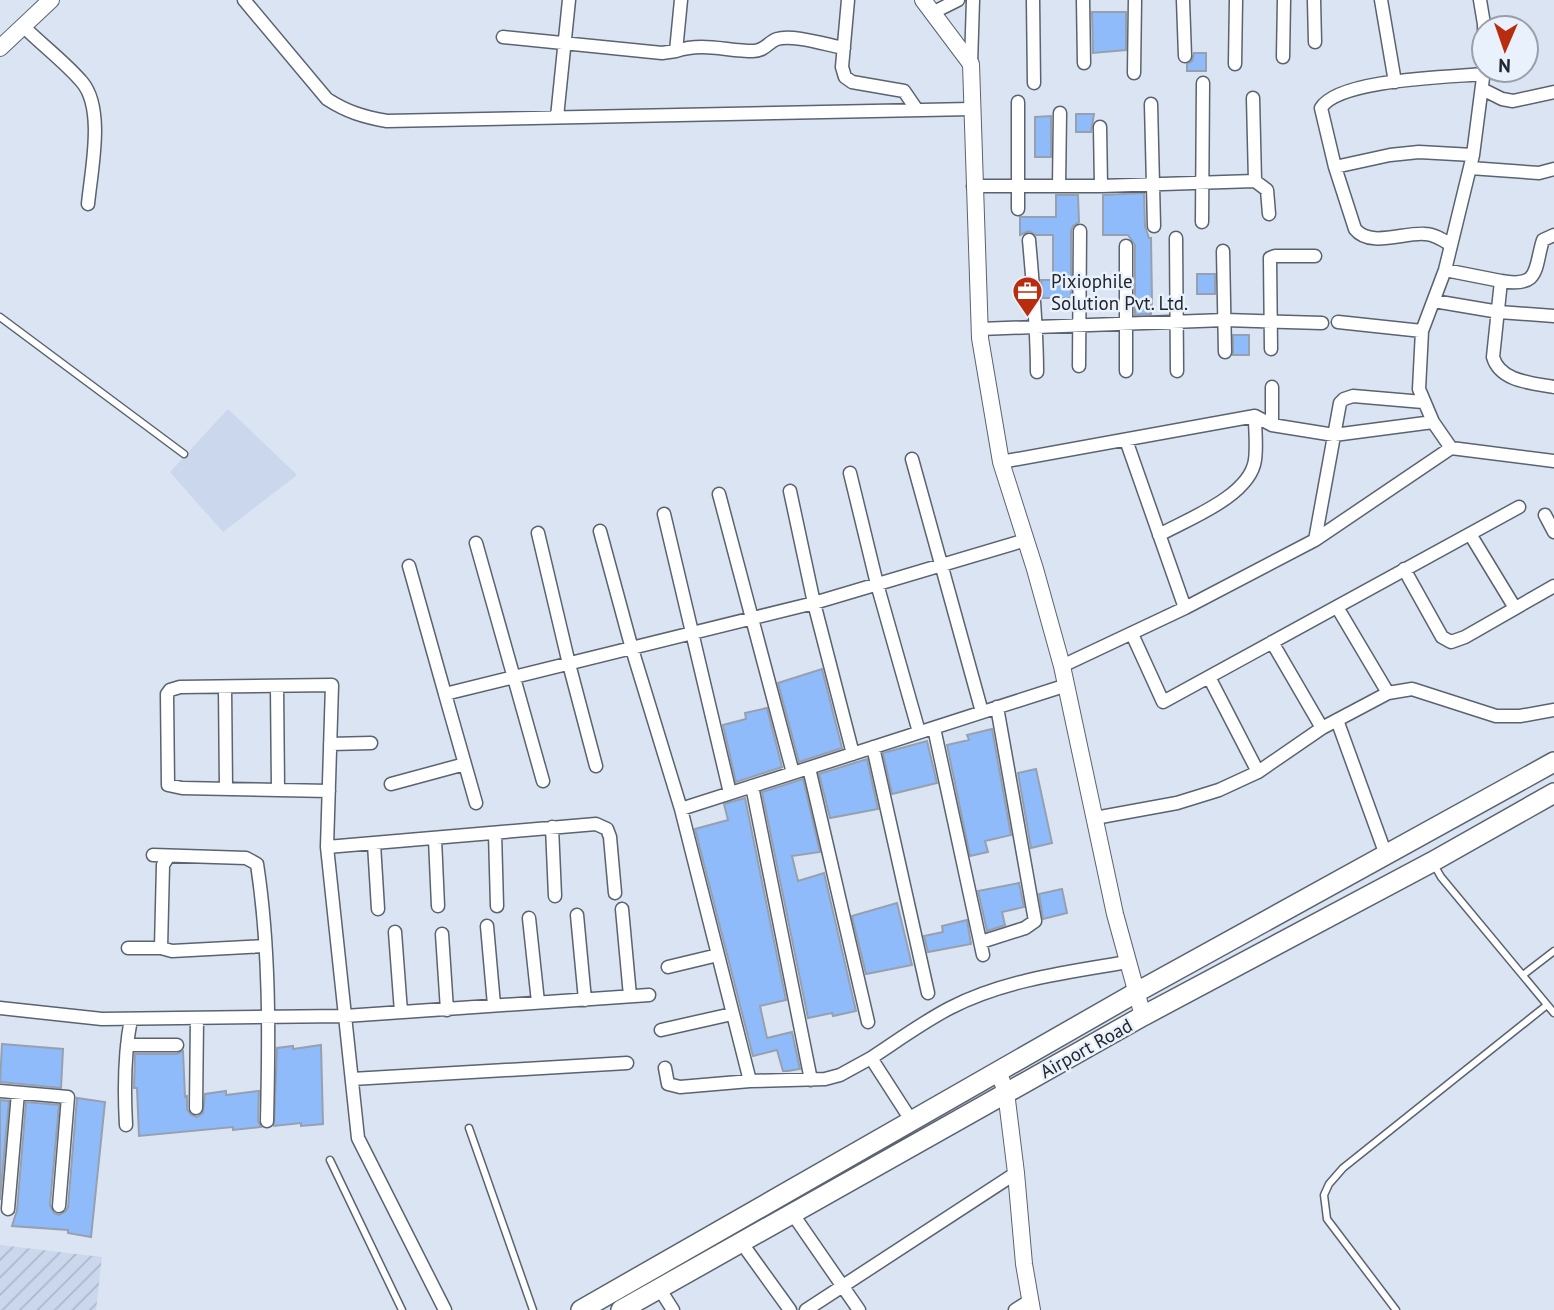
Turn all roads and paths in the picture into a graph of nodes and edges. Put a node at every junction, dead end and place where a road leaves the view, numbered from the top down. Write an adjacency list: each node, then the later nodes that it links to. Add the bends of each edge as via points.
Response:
1 (51, 0): 17 (street)
2 (244, 0): 43 (street, via 327,99 344,110 387,121)
3 (569, 0): 20 (street)
4 (681, 0): 23 (street)
5 (848, 0): 22 (street)
6 (958, 0): 16 (street)
7 (973, 0): 27 (street)
8 (1033, 0): 32 (street)
9 (1083, 0): 26 (street)
10 (1135, 0): 29 (street)
11 (1183, 0): 24 (street)
12 (1236, 0): 28 (street)
13 (1284, 0): 25 (street)
14 (1314, 0): 19 (street)
15 (1381, 0): 31 (street)
16 (927, 7): 27 (street)
17 (23, 26): 21 (street); 55 (street, via 83,83 91,99 95,131)
18 (503, 37): 20 (street)
19 (1315, 42)
20 (563, 43): 23 (street); 43 (street)
21 (0, 48)
22 (844, 48): 23 (street, via 785,38 754,51 693,46); 41 (street, via 842,67 847,79 904,91)
23 (676, 51)
24 (1185, 56)
25 (1283, 57)
26 (1084, 63)
27 (971, 64): 40 (street)
28 (1235, 64)
29 (1134, 73)
30 (1470, 73): 31 (street)
31 (1395, 82): 46 (street, via 1360,86 1323,104 1321,114)
32 (1034, 83)
33 (1203, 83): 49 (street)
34 (1483, 84): 35 (street)
35 (1482, 89): 36 (street, via 1513,101); 45 (street)
36 (1554, 92)
37 (1253, 98): 48 (street)
38 (1018, 102): 52 (street)
39 (1151, 104): 50 (street)
40 (971, 109): 41 (street); 51 (street)
41 (917, 110): 43 (street)
42 (1060, 113): 53 (street)
43 (557, 117)
44 (1100, 127): 54 (street)
45 (1471, 161): 46 (street, via 1419,152); 47 (street, via 1539,173); 64 (street)
46 (1335, 167): 64 (street, via 1358,234 1370,238 1426,233)
47 (1554, 169)
48 (1255, 181): 49 (street); 57 (street, via 1267,190)
49 (1202, 182): 50 (street); 58 (street)
50 (1154, 184): 54 (street); 59 (street)
51 (973, 186): 52 (street); 82 (street)
52 (1018, 186): 53 (street); 56 (street)
53 (1059, 186): 54 (street)
54 (1101, 186)
55 (88, 204)
56 (1018, 209)
57 (1269, 214)
58 (1202, 222)
59 (1154, 226)
60 (1080, 231): 80 (street)
61 (1554, 235): 69 (street, via 1542,243 1532,278 1516,284)
62 (1177, 238): 75 (street)
63 (1029, 240): 81 (street)
64 (1451, 245): 68 (street)
65 (1126, 246): 79 (street)
66 (1223, 251): 74 (street)
67 (1315, 256): 76 (street, via 1270,258)
68 (1445, 270): 69 (street); 70 (street)
69 (1501, 281): 71 (street)
70 (1434, 301): 71 (street); 83 (street)
71 (1499, 312): 72 (street); 91 (street, via 1495,366 1508,376)
72 (1554, 316)
73 (0, 317): 99 (lane)
74 (1224, 320): 75 (street); 76 (street); 85 (street)
75 (1178, 322): 79 (street); 88 (street)
76 (1271, 322): 77 (street); 84 (street)
77 (1322, 323)
78 (1338, 323): 83 (street)
79 (1126, 324): 80 (street); 87 (street)
80 (1080, 326): 81 (street); 86 (street)
81 (1037, 327): 82 (street); 89 (street)
82 (980, 329): 102 (street)
83 (1422, 331): 92 (street, via 1419,388)
84 (1271, 349)
85 (1225, 352)
86 (1079, 366)
87 (1126, 371)
88 (1177, 371)
89 (1037, 372)
90 (1272, 387): 95 (street)
91 (1554, 387)
92 (1423, 402): 94 (street); 96 (street, via 1349,397 1340,403)
93 (1255, 416): 95 (street); 97 (street); 113 (street, via 1255,461 1241,487)
94 (1433, 422): 96 (street); 98 (street)
95 (1272, 425): 96 (street)
96 (1334, 435): 115 (street)
97 (1126, 440): 102 (street); 113 (street)
98 (1451, 448): 101 (street); 115 (street)
99 (184, 454)
100 (912, 459): 117 (street)
101 (1554, 461)
102 (1001, 462): 114 (street)
103 (850, 473): 120 (street)
104 (790, 491): 122 (street)
105 (719, 494): 126 (street)
106 (1519, 507): 112 (street)
107 (664, 514): 127 (street)
108 (1545, 515): 110 (street)
109 (600, 531): 130 (street)
110 (1554, 531)
111 (538, 533): 131 (street)
112 (1470, 534): 119 (street); 125 (street)
113 (1160, 535): 124 (street)
114 (1026, 540): 117 (street); 132 (street)
115 (1315, 540): 124 (street)
116 (476, 543): 133 (street)
117 (943, 564): 120 (street); 142 (street)
118 (409, 566): 139 (street)
119 (1404, 569): 123 (street); 125 (street, via 1442,637 1451,642)
120 (877, 584): 122 (street); 146 (street)
121 (1554, 586): 125 (street)
122 (814, 603): 126 (street); 150 (street)
123 (1337, 607): 129 (street); 138 (street)
124 (1185, 608): 128 (street)
125 (1515, 608)
126 (751, 619): 127 (street); 156 (street)
127 (693, 634): 130 (street); 163 (street)
128 (1132, 634): 132 (street); 134 (street, via 1163,702)
129 (1272, 642): 134 (street); 145 (street)
130 (632, 649): 131 (street); 166 (street)
131 (569, 664): 133 (street); 153 (street)
132 (1062, 666): 135 (street)
133 (514, 677): 139 (street); 157 (street)
134 (1209, 677): 155 (street)
135 (1066, 685): 140 (street); 167 (street)
136 (278, 686): 137 (street); 148 (street, via 332,685); 161 (street)
137 (225, 687): 160 (street); 160 (street, via 180,687 167,694 166,780 173,787)
138 (1388, 692): 141 (street, via 1412,689 1496,716); 143 (street)
139 (445, 694): 152 (street)
140 (997, 708): 142 (street); 144 (street, via 1035,920 982,948)
141 (1554, 710)
142 (982, 712): 144 (street)
143 (1337, 720): 145 (street); 174 (street)
144 (934, 728): 146 (street)
145 (1322, 728): 155 (street)
146 (919, 733): 149 (street)
147 (372, 743): 148 (street)
148 (330, 744): 162 (street)
149 (873, 747): 150 (street); 197 (street)
150 (853, 754): 154 (street)
151 (1554, 762): 174 (main road)
152 (465, 764): 158 (street); 165 (street)
153 (596, 766)
154 (809, 768): 156 (street); 214 (street)
155 (1258, 772): 167 (street, via 1177,803)
156 (793, 773): 159 (street)
157 (543, 780)
158 (391, 784)
159 (752, 786): 163 (street); 223 (street)
160 (226, 789): 161 (street)
161 (278, 789): 162 (street)
162 (329, 791): 172 (street)
163 (730, 793): 166 (street)
164 (1554, 793): 176 (main road, Airport Road)
165 (476, 803)
166 (681, 809): 192 (street)
167 (1095, 818): 193 (street)
168 (552, 827): 169 (street); 177 (street, via 596,824 607,829); 178 (street)
169 (495, 833): 170 (street); 180 (street)
170 (435, 839): 171 (street); 179 (street)
171 (374, 844): 172 (street); 181 (street)
172 (327, 847): 209 (street)
173 (153, 855): 175 (street)
174 (1386, 855): 196 (main road)
175 (169, 857): 188 (street, via 246,858 257,864); 190 (street, via 163,865)
176 (1432, 862): 195 (lane); 210 (main road, Airport Road)
177 (615, 893)
178 (555, 896)
179 (438, 906)
180 (497, 906)
181 (378, 909)
182 (622, 909): 199 (street)
183 (577, 915): 200 (street)
184 (529, 918): 201 (street)
185 (487, 926): 202 (street)
186 (396, 932): 206 (street)
187 (442, 934): 205 (street)
188 (265, 946): 190 (street); 211 (street)
189 (128, 948): 190 (street)
190 (161, 948)
191 (1554, 951): 195 (lane)
192 (718, 955): 194 (street); 208 (street)
193 (1128, 962): 196 (street); 218 (street, via 994,991 950,1008)
194 (668, 967)
195 (1523, 975): 203 (lane)
196 (1137, 992): 210 (street); 221 (main road)
197 (928, 993)
198 (649, 995): 199 (street)
199 (630, 996): 200 (street)
200 (585, 1000): 201 (street)
201 (538, 1002): 202 (street)
202 (494, 1005): 205 (street)
203 (1548, 1005): 207 (lane); 252 (lane, via 1343,1168 1329,1184 1324,1195 1327,1219)
204 (0, 1008): 213 (street)
205 (447, 1010): 206 (street)
206 (401, 1012): 209 (street)
207 (1554, 1013)
208 (732, 1014): 215 (street); 224 (street)
209 (345, 1016): 211 (street); 222 (street)
210 (1143, 1016): 226 (main road, Airport Road)
211 (269, 1017): 212 (street); 230 (street)
212 (198, 1018): 213 (street); 228 (street)
213 (131, 1019): 216 (street)
214 (868, 1022)
215 (661, 1030)
216 (127, 1045): 217 (street); 231 (street)
217 (177, 1045)
218 (872, 1058): 223 (street, via 840,1075); 229 (street)
219 (626, 1063): 222 (street)
220 (665, 1068): 224 (street, via 668,1084 676,1087)
221 (998, 1071): 226 (street); 229 (main road)
222 (352, 1079): 243 (street, via 358,1138)
223 (811, 1080): 224 (street)
224 (750, 1081)
225 (0, 1091): 227 (street)
226 (1006, 1092): 234 (street); 237 (main road, Airport Road)
227 (18, 1093): 235 (street, via 68,1097); 236 (street)
228 (195, 1108)
229 (911, 1120): 245 (main road)
230 (267, 1121)
231 (126, 1125)
232 (469, 1128): 244 (lane)
233 (330, 1160): 242 (lane)
234 (1016, 1173): 239 (street); 241 (street)
235 (59, 1206)
236 (8, 1209)
237 (792, 1213): 238 (main road, Airport Road); 239 (street)
238 (741, 1242): 240 (main road, Airport Road); 248 (street)
239 (842, 1286): 249 (street); 250 (street)
240 (659, 1287): 246 (main road, Airport Road); 247 (street)
241 (1031, 1305): 251 (street)
242 (402, 1310)
243 (445, 1310)
244 (533, 1310)
245 (581, 1310)
246 (621, 1310)
247 (673, 1310)
248 (790, 1310)
249 (806, 1310)
250 (859, 1310)
251 (1015, 1310)
252 (1396, 1310)

